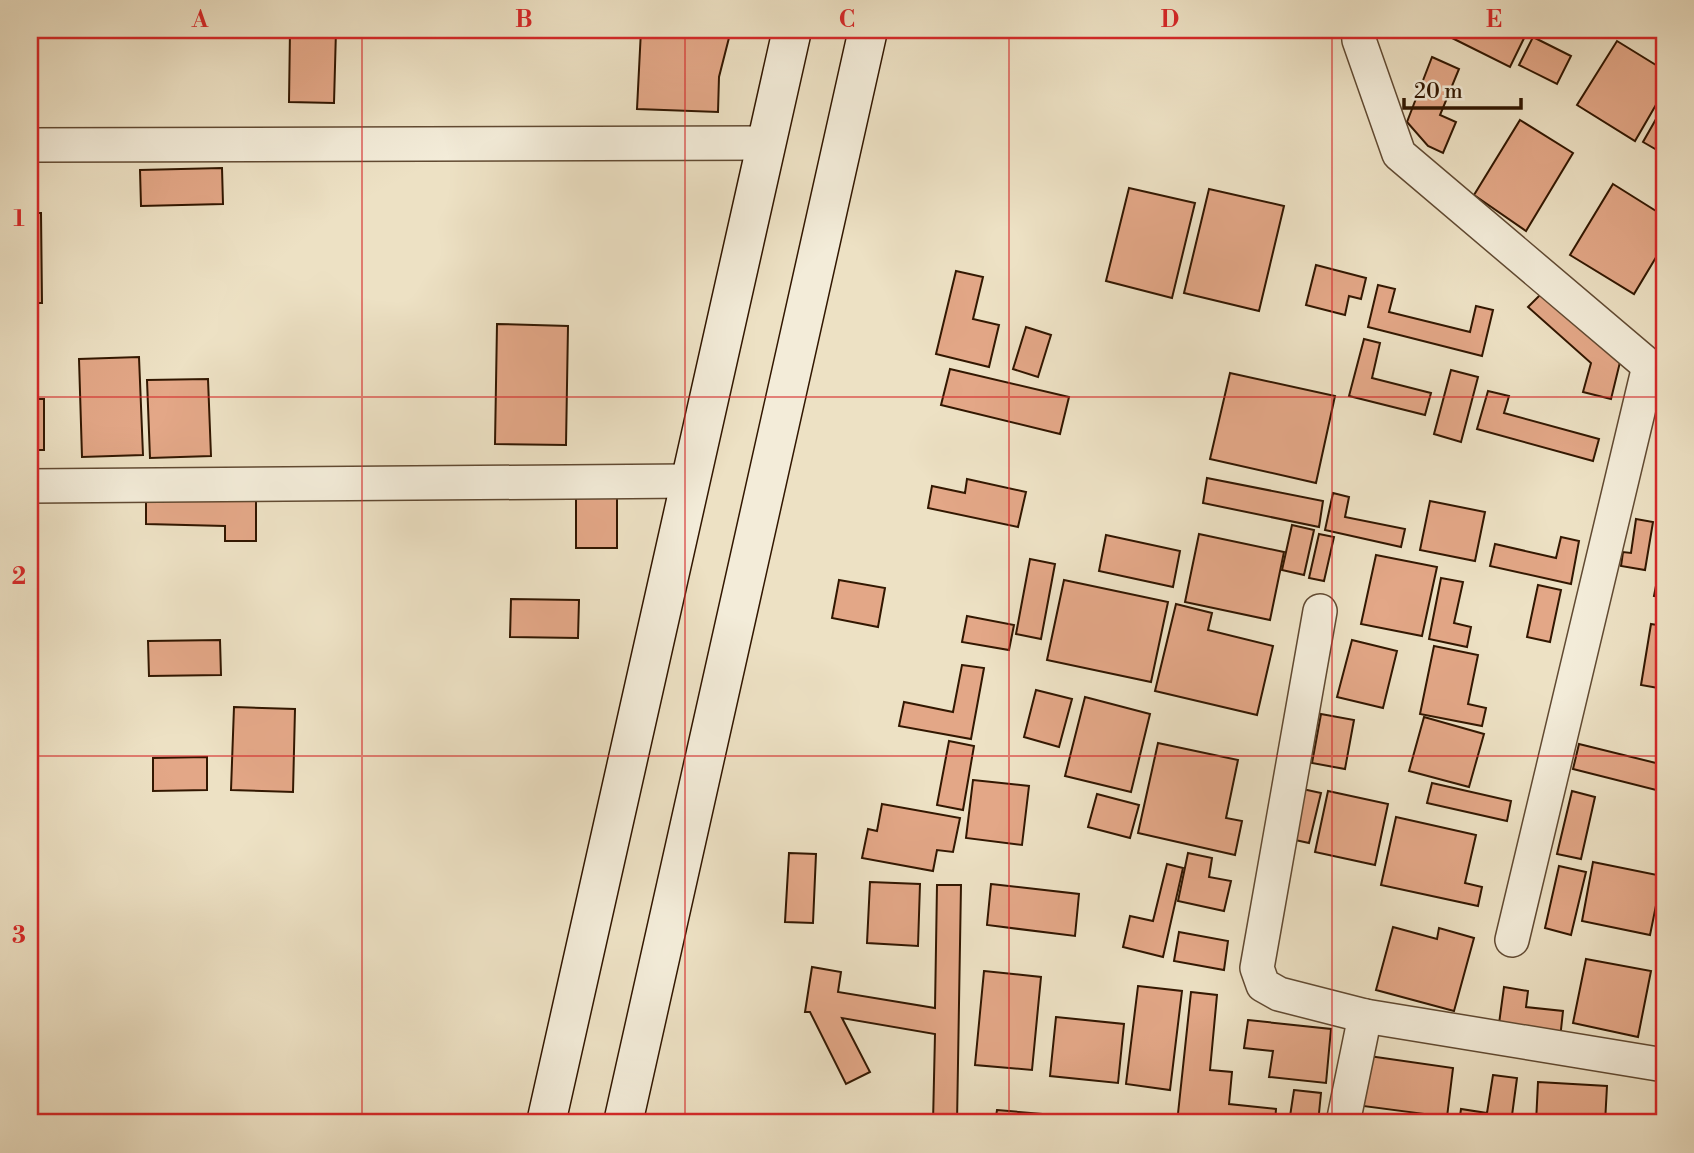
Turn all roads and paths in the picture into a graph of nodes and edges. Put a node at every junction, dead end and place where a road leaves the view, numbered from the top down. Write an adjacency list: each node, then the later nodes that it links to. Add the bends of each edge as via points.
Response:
1 (792, 30): 4 (street)
2 (869, 30): 14 (street)
3 (1358, 30): 6 (street, via 1399,155)
4 (766, 143): 5 (street); 7 (street)
5 (30, 145)
6 (1656, 378): 10 (street)
7 (690, 481): 8 (street); 13 (street)
8 (30, 486)
9 (1320, 611): 11 (street, via 1257,968 1263,985 1279,994)
10 (1512, 940)
11 (1365, 1016): 12 (street); 15 (street)
12 (1664, 1065)
13 (546, 1123)
14 (623, 1123)
15 (1343, 1123)

